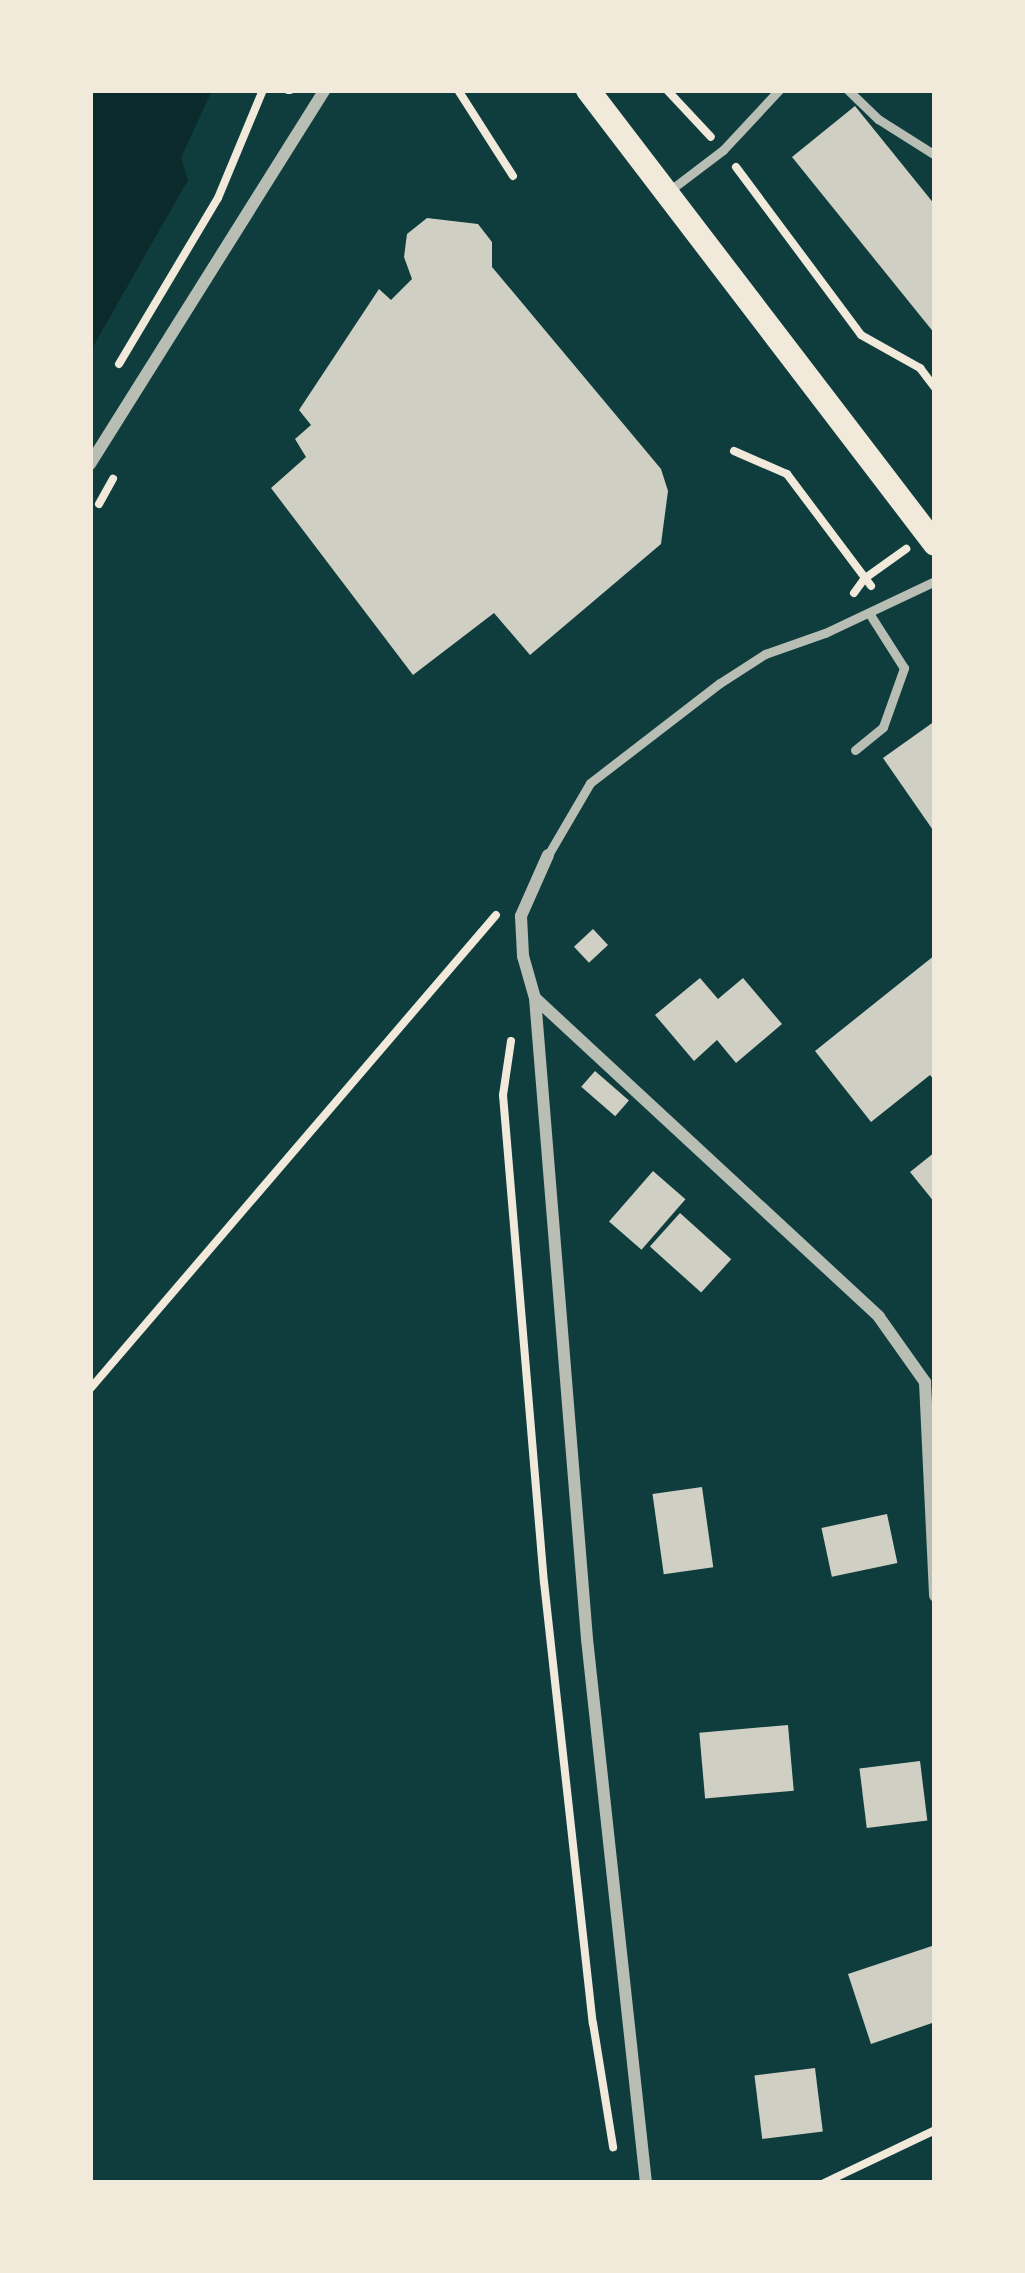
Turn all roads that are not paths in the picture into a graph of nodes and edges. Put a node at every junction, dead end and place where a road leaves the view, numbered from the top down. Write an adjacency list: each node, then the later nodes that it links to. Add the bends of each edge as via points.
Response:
1 (325, 90): 7 (street)
2 (588, 90): 6 (main road)
3 (779, 90): 6 (lane, via 723,150)
4 (848, 90): 5 (lane)
5 (935, 154)
6 (665, 194): 8 (main road)
7 (90, 464)
8 (931, 539)
9 (935, 581): 10 (lane)
10 (868, 613): 11 (lane, via 904,668 883,727); 12 (lane, via 765,654 590,784)
11 (855, 751)
12 (548, 855): 13 (street, via 520,916)
13 (535, 998): 14 (street, via 879,1317 925,1382); 15 (street, via 587,1639)
14 (935, 1596)
15 (646, 2183)

